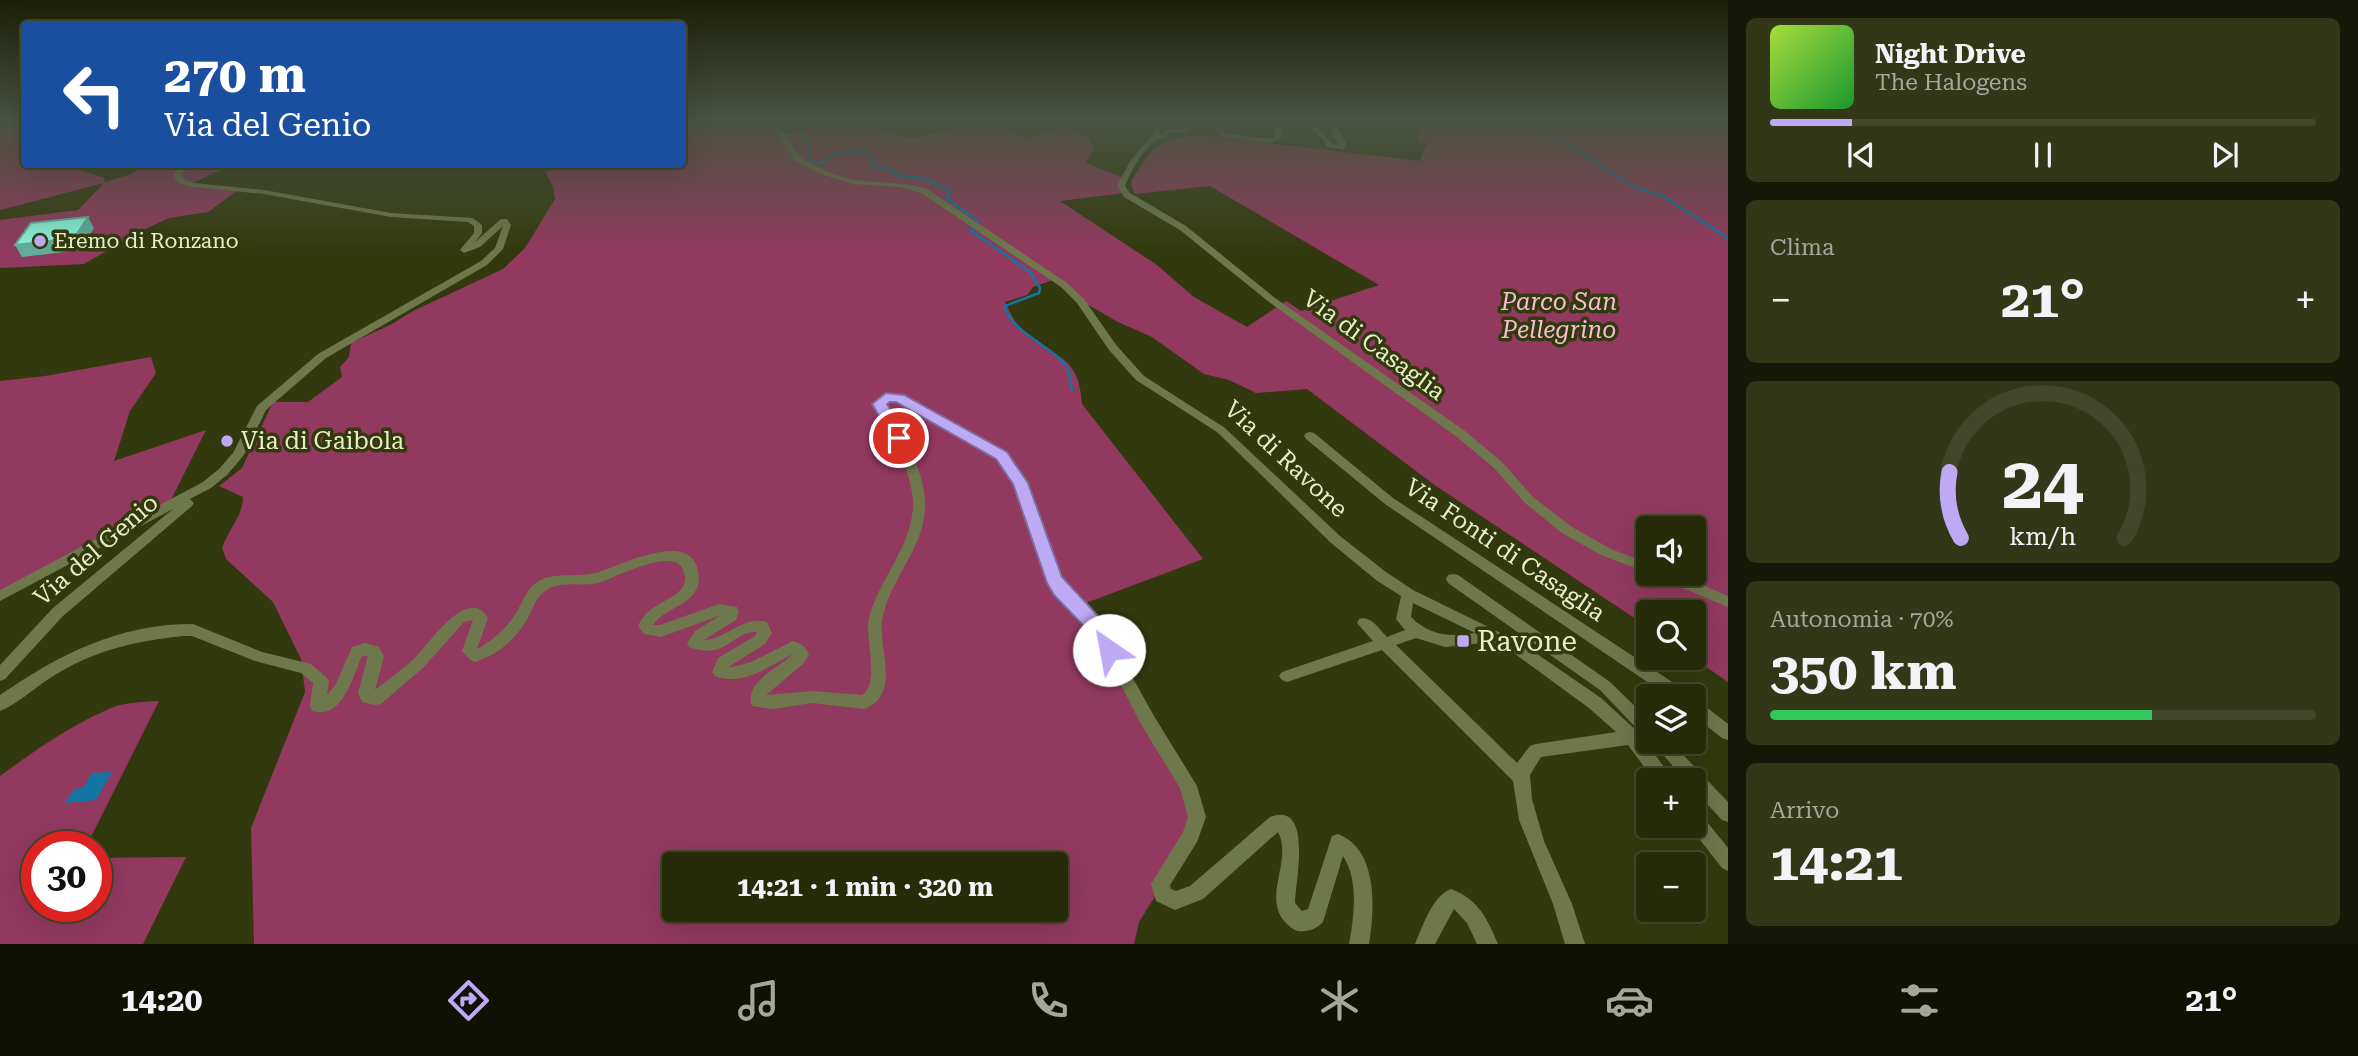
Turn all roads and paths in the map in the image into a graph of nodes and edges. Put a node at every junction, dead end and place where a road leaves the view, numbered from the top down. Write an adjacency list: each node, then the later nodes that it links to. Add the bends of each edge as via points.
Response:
1 (807, 165): 4 (street, Via di Ravone, via 842,180 914,187)
2 (1132, 165): 7 (street, Via di Casaglia, via 1121,186 1127,195 1183,228 1264,293 1461,434 1567,530)
3 (183, 168): 6 (street, via 177,175 194,185 264,192 391,215 470,220 478,225 478,233 464,250 484,241 500,222 507,225 499,249 484,263 322,356 286,386 261,408 238,454 223,472)
4 (974, 225): 10 (street, Via di Ravone, via 1064,285 1140,378 1209,419 1335,539)
5 (1310, 436): 19 (street, Via Fonti di Casaglia, via 1390,501)
6 (196, 492): 11 (street); 17 (street, Via del Genio, via 58,612)
7 (1636, 563)
8 (1452, 579): 22 (street, via 1605,686)
9 (1691, 586): 12 (street)
10 (1408, 594): 14 (street, via 1403,620); 15 (street, Via di Ravone)
11 (0, 596)
12 (1728, 602)
13 (1364, 623): 16 (street)
14 (1415, 633): 15 (street, via 1430,640 1463,641); 16 (street)
15 (1496, 635): 24 (street, Via di Ravone, via 1565,680)
16 (1382, 644): 18 (street); 27 (street)
17 (0, 675)
18 (1287, 676)
19 (1662, 684)
20 (0, 704): 31 (street, via 55,664 95,646 183,630 306,668 321,681 318,706 339,695 356,651 374,651 366,693 375,699 419,663 459,618 477,613 481,618 469,650 475,656 512,630 542,585 597,578 660,556 686,562 692,582 681,599 645,621 649,630 661,631 727,609 731,616 700,635 696,645 715,644 753,625 762,626 765,632 760,640 723,662 720,672 724,675 744,671 793,647 800,651 798,660 759,690 758,701 812,697 864,702 876,691 879,608 912,541 918,518 914,474 879,404 886,397 899,398 985,445 1011,466 1053,578 1101,634 1188,786 1197,817 1191,836 1160,884 1163,895 1175,901 1196,892 1282,822 1292,864 1286,903 1298,921 1310,921 1317,915 1338,842 1354,855 1361,875)
21 (1706, 716): 23 (street)
22 (1636, 717)
23 (1728, 733)
24 (1632, 737): 26 (street, Via di Ravone); 27 (street, via 1536,751)
25 (1671, 754): 28 (street)
26 (1655, 768)
27 (1521, 778): 34 (street, via 1528,816)
28 (1728, 814)
29 (1706, 834): 30 (street)
30 (1728, 862)
31 (1359, 944)
32 (1425, 944): 33 (street, via 1451,898 1471,910)
33 (1488, 944)
34 (1575, 944)

